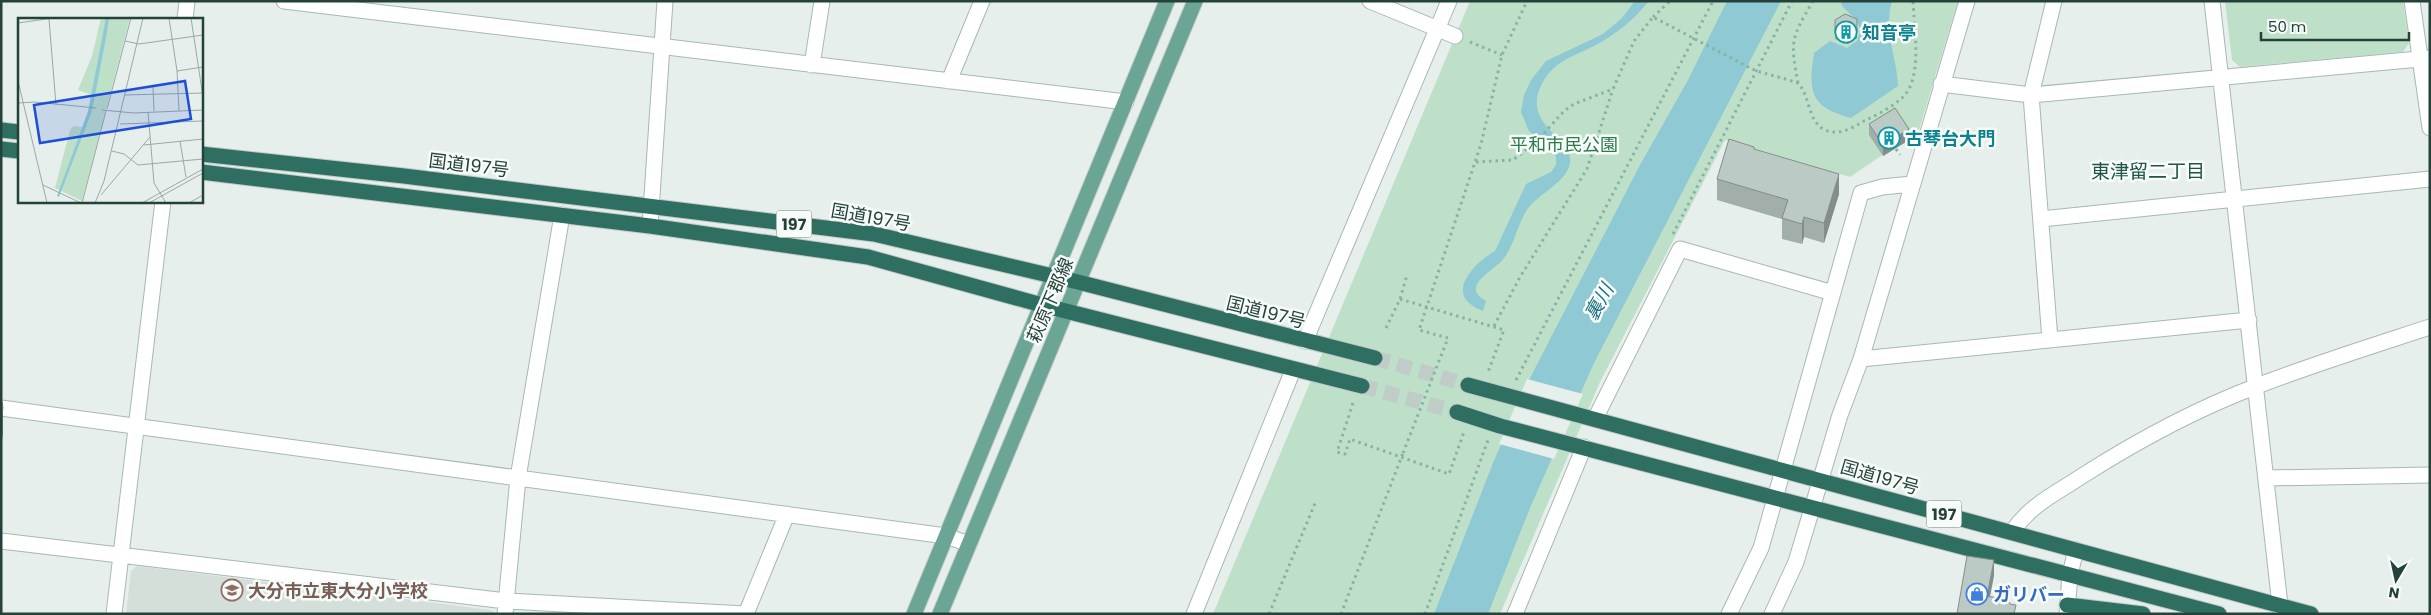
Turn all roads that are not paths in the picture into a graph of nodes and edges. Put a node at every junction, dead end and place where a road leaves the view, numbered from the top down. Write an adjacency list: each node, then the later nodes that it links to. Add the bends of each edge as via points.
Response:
1 (187, 1): 14 (street)
2 (284, 1): 17 (street)
3 (665, 1): 17 (street)
4 (822, 1): 19 (street)
5 (982, 1): 21 (street)
6 (1167, 1): 24 (main road, 萩原下郡線)
7 (1195, 1): 41 (main road, 萩原下郡線)
8 (1370, 1): 15 (street)
9 (1449, 1): 15 (street)
10 (1967, 1): 22 (street)
11 (2054, 1): 23 (street)
12 (2212, 1): 20 (street)
13 (2412, 1): 18 (street)
14 (185, 18)
15 (1438, 29): 16 (street); 48 (street)
16 (1455, 36)
17 (662, 47): 19 (street); 36 (street)
18 (2425, 58): 20 (street); 25 (street)
19 (812, 65): 21 (street)
20 (2221, 77): 23 (street); 34 (street)
21 (949, 81): 24 (street)
22 (1941, 84): 23 (street); 33 (street)
23 (2030, 95): 38 (street)
24 (1126, 102): 40 (main road, 萩原下郡線)
25 (2430, 128)
26 (1, 130): 27 (highway)
27 (18, 132)
28 (1, 148): 29 (highway)
29 (18, 151)
30 (202, 154): 36 (highway, 国道197号 / 197)
31 (202, 172): 37 (highway, 197)
32 (2430, 179): 34 (street)
33 (1912, 184): 42 (street, via 1860,193); 50 (street)
34 (2235, 199): 38 (street); 45 (street)
35 (163, 202): 58 (street)
36 (652, 206): 39 (street); 40 (highway, 国道197号 / 197, via 874,234)
37 (562, 215): 39 (highway, 197); 62 (street)
38 (2041, 219): 47 (street)
39 (650, 226): 43 (highway, 197, via 868,257)
40 (1053, 277): 41 (highway, 国道197号 / 197); 43 (main road, 萩原下郡線)
41 (1078, 282): 44 (main road, 萩原下郡線); 48 (highway, 国道197号 / 197)
42 (1832, 292): 57 (street, via 1680,249); 60 (street)
43 (1042, 305): 44 (highway, 197); 69 (main road, 萩原下郡線)
44 (1066, 311): 51 (highway, 197); 71 (main road, 萩原下郡線)
45 (2249, 320): 47 (street); 54 (street)
46 (2430, 327): 54 (street)
47 (2050, 340): 50 (street)
48 (1305, 341): 49 (highway, 国道197号 / 197)
49 (1375, 358)
50 (1861, 359): 64 (street)
51 (1293, 370): 53 (highway, 197); 82 (street)
52 (1468, 384): 57 (highway, 国道197号 / 197)
53 (1362, 386)
54 (2256, 386): 63 (street); 68 (street, via 2122,451 2024,515)
55 (1, 408): 58 (street)
56 (1457, 412): 59 (highway, 197)
57 (1595, 419): 60 (highway, 国道197号 / 197)
58 (136, 426): 62 (street); 73 (street)
59 (1584, 447): 65 (highway, 197); 83 (street)
60 (1782, 470): 64 (highway, 国道197号 / 197); 65 (street)
61 (2430, 474): 63 (street)
62 (518, 478): 67 (street); 75 (street)
63 (2266, 478): 77 (street)
64 (1821, 480): 66 (street); 68 (highway, 国道197号 / 197)
65 (1775, 497): 66 (highway, 197); 84 (street, via 1761,548)
66 (1813, 507): 74 (highway, 197); 85 (street, via 1796,562)
67 (787, 514): 69 (street); 79 (street)
68 (2012, 532): 72 (highway, 国道197号 / 197)
69 (946, 536): 71 (street); 80 (main road, 萩原下郡線)
70 (1, 542): 73 (street)
71 (969, 544): 81 (main road, 萩原下郡線)
72 (2076, 550): 74 (street); 77 (highway, 国道197号 / 197)
73 (121, 556): 75 (street); 78 (street)
74 (2070, 574): 76 (street); 87 (highway, 197)
75 (505, 607): 79 (street)
76 (2067, 609): 86 (highway)
77 (2281, 610): 88 (highway, 国道197号 / 197)
78 (114, 614)
79 (745, 614)
80 (914, 614)
81 (940, 614)
82 (1194, 614)
83 (1514, 614)
84 (1729, 614)
85 (1772, 614)
86 (2143, 614)
87 (2219, 614)
88 (2311, 614)

